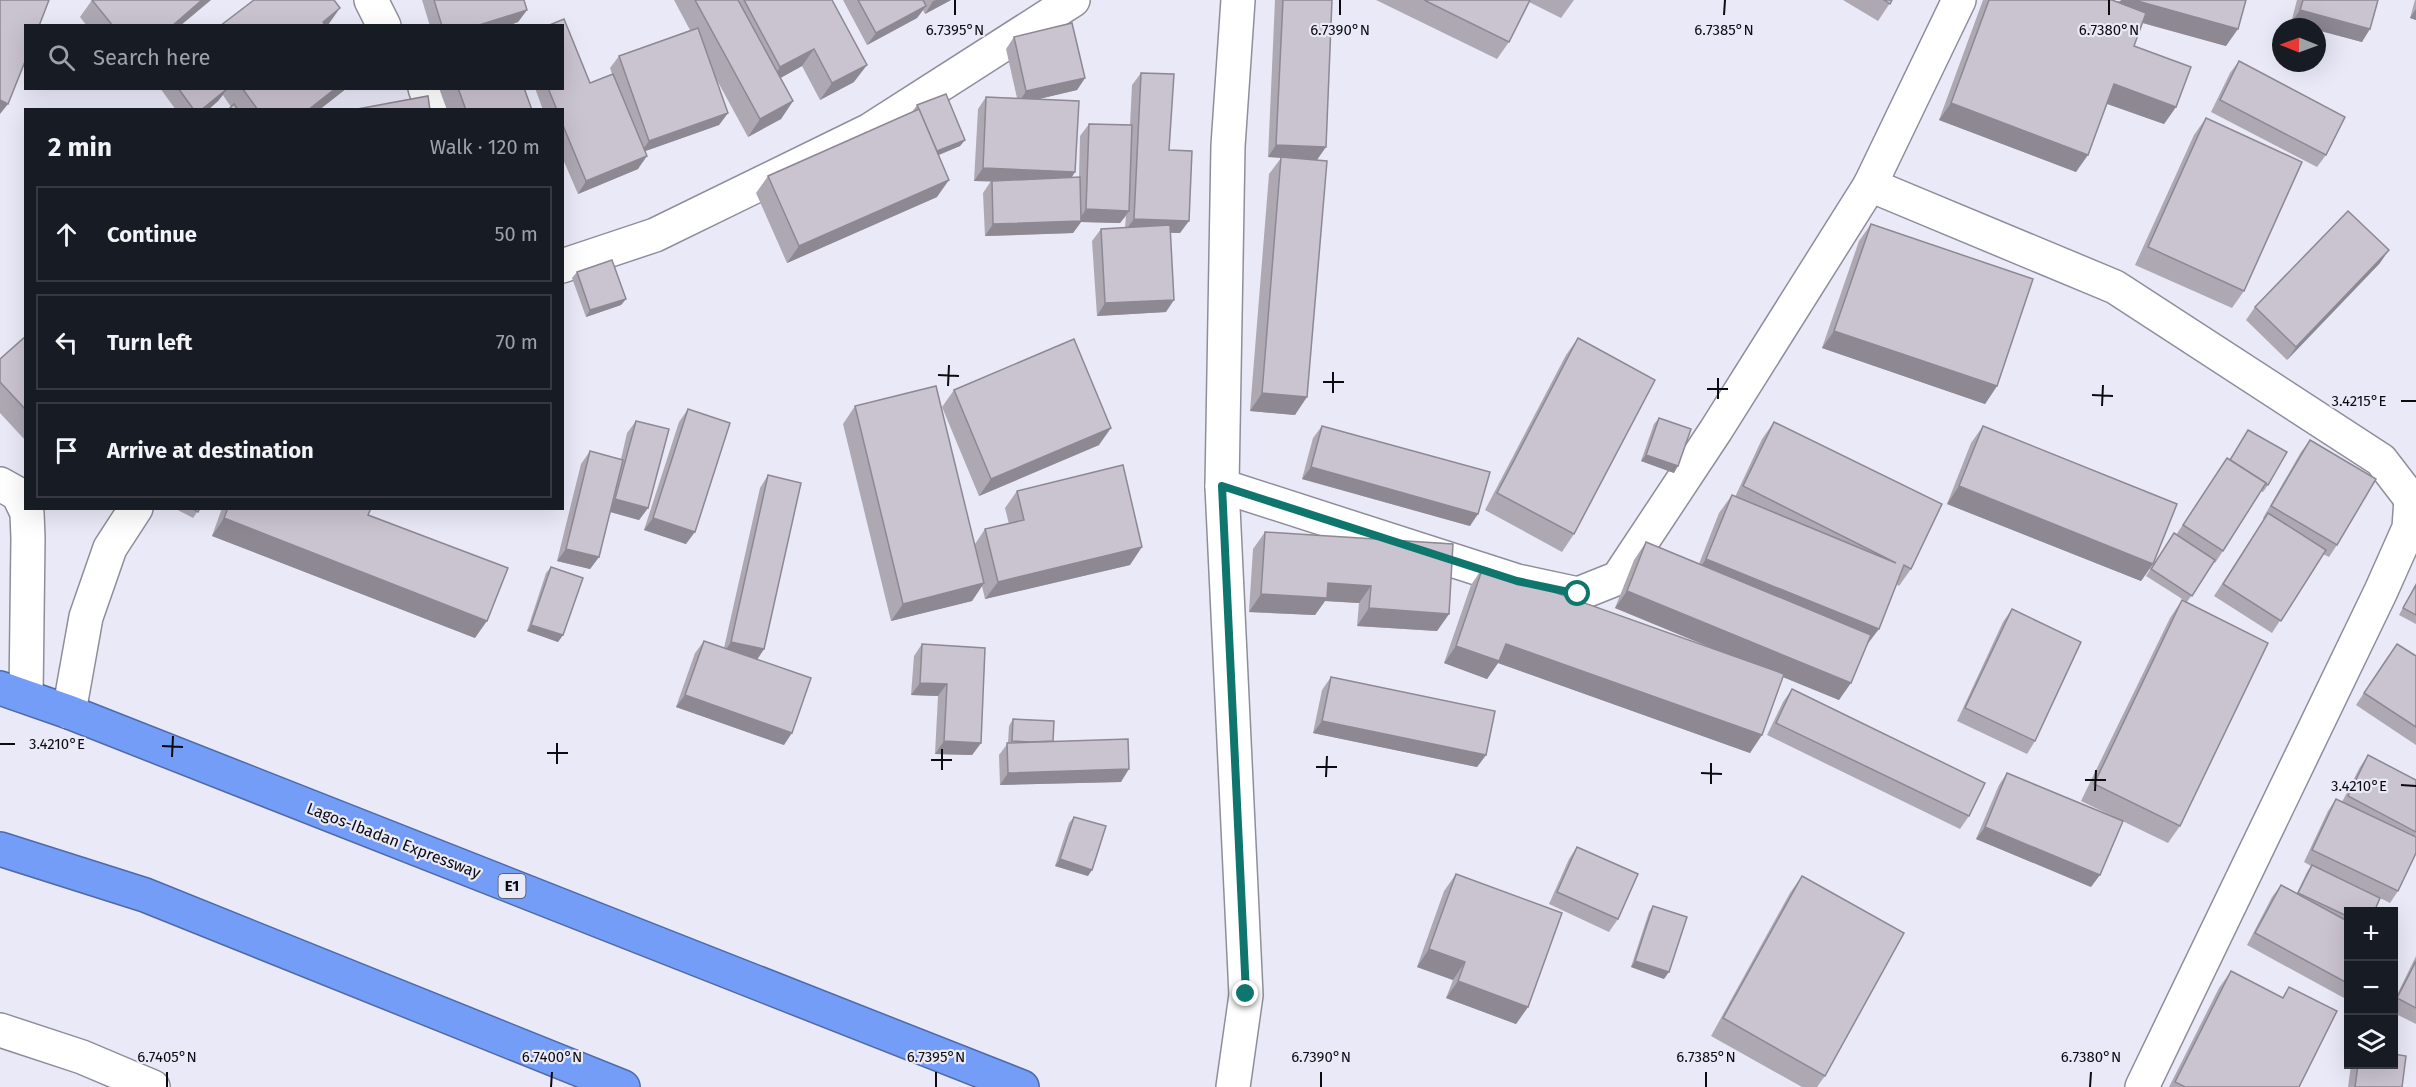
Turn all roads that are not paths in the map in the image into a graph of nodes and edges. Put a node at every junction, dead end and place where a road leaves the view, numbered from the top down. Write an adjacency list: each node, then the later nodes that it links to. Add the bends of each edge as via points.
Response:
1 (371, 0): 5 (street)
2 (1073, 0): 9 (street, via 870,129 655,235)
3 (1238, 0): 11 (street, via 1228,146)
4 (1959, 0): 8 (street)
5 (383, 24)
6 (426, 90): 7 (street)
7 (432, 108)
8 (1870, 185): 11 (street, via 1716,430 1617,578 1578,594 1517,581); 12 (street, via 2115,287 2381,460)
9 (564, 265)
10 (0, 484): 13 (street, via 18,494)
11 (1222, 486): 23 (street, via 1246,994)
12 (2413, 500): 24 (street, via 2409,528 2381,591)
13 (24, 507)
14 (26, 510): 16 (street, via 28,538)
15 (135, 510): 17 (street, via 110,548 86,617)
16 (13, 692): 17 (highway, Lagos-Ibadan Expressway / E1)
17 (69, 712): 22 (highway, Lagos-Ibadan Expressway / E1)
18 (0, 849): 21 (highway, via 145,895)
19 (0, 1030): 20 (street, via 82,1057)
20 (153, 1087)
21 (623, 1087)
22 (1022, 1087)
23 (1233, 1087)
24 (2142, 1087)

